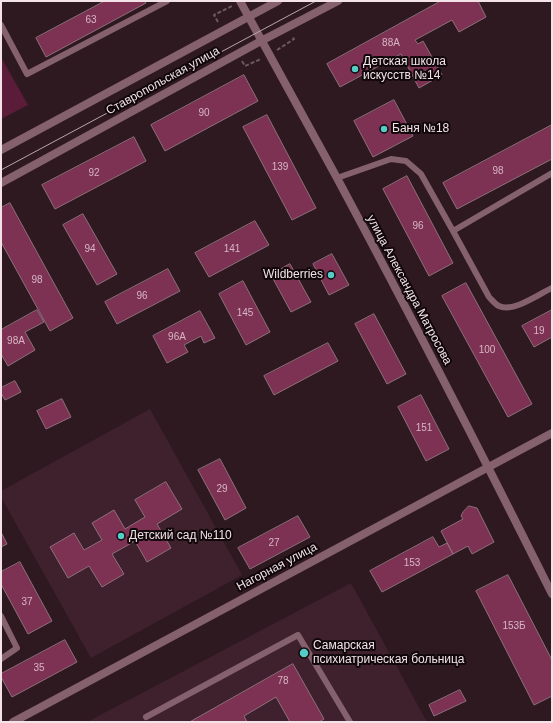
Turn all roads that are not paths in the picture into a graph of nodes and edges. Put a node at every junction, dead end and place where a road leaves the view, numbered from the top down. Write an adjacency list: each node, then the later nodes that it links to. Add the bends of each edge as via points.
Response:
1 (167, 1): 6 (lane, via 27,74)
2 (240, 1): 5 (street, улица Александра Матросова)
3 (278, 1): 5 (street, Ставропольская улица)
4 (338, 1): 7 (street, Ставропольская улица)
5 (249, 17): 7 (street, улица Александра Матросова); 8 (street, Ставропольская улица)
6 (1, 25)
7 (261, 41): 10 (street, улица Александра Матросова); 11 (street, Ставропольская улица)
8 (1, 150)
9 (552, 173): 12 (lane)
10 (337, 178): 12 (lane, via 391,159 406,161 421,174); 15 (street, улица Александра Матросова)
11 (1, 183)
12 (453, 231): 13 (lane, via 489,297 498,305 510,308 517,306)
13 (552, 288)
14 (552, 433): 15 (street, Нагорная улица)
15 (488, 467): 16 (street, улица Александра Матросова); 20 (street, Нагорная улица)
16 (552, 594)
17 (1, 616): 18 (lane, via 16,648)
18 (1, 659)
19 (146, 717): 21 (lane, via 298,635)
20 (16, 721)
21 (350, 722)

